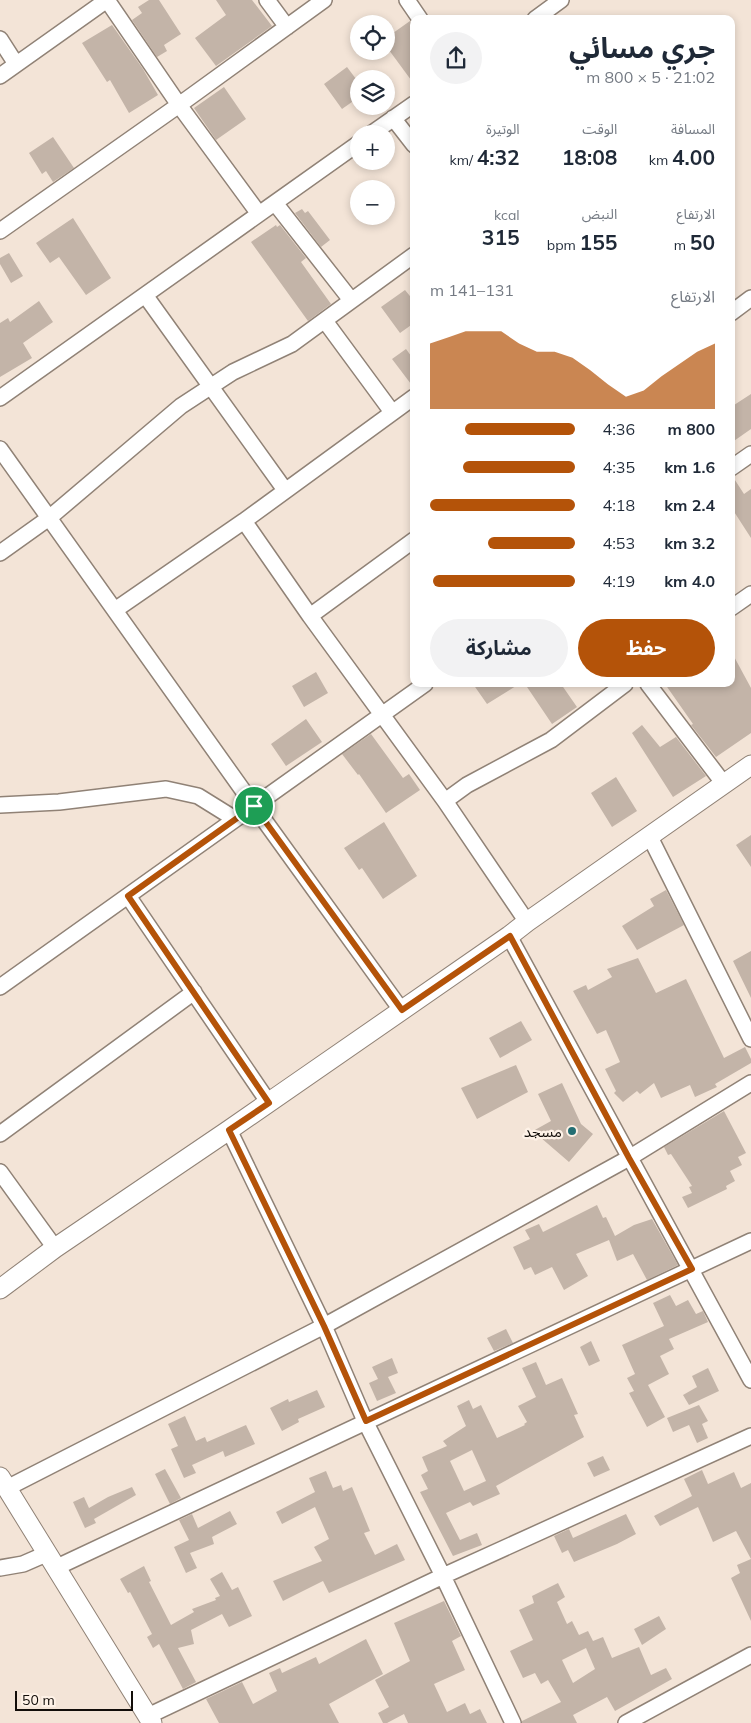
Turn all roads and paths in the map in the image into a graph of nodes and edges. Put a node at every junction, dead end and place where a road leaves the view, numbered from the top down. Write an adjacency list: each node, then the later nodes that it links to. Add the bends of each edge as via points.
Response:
1 (107, 0): 10 (street); 12 (street)
2 (267, 0): 8 (street)
3 (324, 0): 8 (street)
4 (407, 0): 6 (street)
5 (561, 0): 7 (street)
6 (417, 15)
7 (540, 15)
8 (287, 27): 12 (street)
9 (0, 40): 10 (street)
10 (16, 64): 11 (street)
11 (0, 76)
12 (179, 105): 19 (street); 20 (street)
13 (410, 107): 14 (street)
14 (393, 118): 15 (street); 16 (street)
15 (383, 125)
16 (410, 140)
17 (350, 149): 18 (street)
18 (275, 203): 19 (street); 24 (street)
19 (259, 214): 22 (street)
20 (0, 231)
21 (410, 258): 24 (street)
22 (145, 295): 27 (street); 28 (street)
23 (751, 298): 25 (street)
24 (351, 300): 26 (street)
25 (735, 307)
26 (325, 321): 27 (street, via 284,349); 30 (street)
27 (210, 386): 34 (street); 35 (street, via 162,421)
28 (0, 398)
29 (410, 400): 30 (street)
30 (392, 412): 34 (street)
31 (0, 449): 35 (street)
32 (751, 454): 33 (street)
33 (735, 465)
34 (285, 490): 36 (street)
35 (49, 518): 38 (street); 41 (street)
36 (244, 521): 41 (street); 42 (street)
37 (410, 543): 42 (street)
38 (0, 553)
39 (751, 594): 40 (street)
40 (735, 605)
41 (115, 610): 51 (street)
42 (310, 616): 46 (street)
43 (421, 687): 46 (street)
44 (621, 687): 49 (street, via 551,740 467,785)
45 (650, 687): 48 (street)
46 (382, 715): 49 (street); 51 (street)
47 (751, 765): 48 (street)
48 (724, 784): 53 (street)
49 (445, 801): 55 (street)
50 (0, 805): 52 (street, via 59,802 166,788 198,796)
51 (254, 806): 52 (street); 59 (street)
52 (235, 819): 54 (street)
53 (650, 837): 55 (street); 60 (street)
54 (128, 896): 57 (street); 58 (street)
55 (527, 922): 56 (street)
56 (510, 936): 59 (street); 66 (street)
57 (0, 987)
58 (194, 992): 63 (street); 65 (street)
59 (402, 1010): 63 (street)
60 (745, 1012): 61 (street)
61 (751, 1039)
62 (751, 1084): 66 (street)
63 (269, 1103): 64 (street)
64 (229, 1130): 69 (street); 72 (street)
65 (0, 1134)
66 (629, 1158): 70 (street); 72 (street)
67 (0, 1172): 69 (street)
68 (751, 1241): 70 (street)
69 (56, 1248): 71 (street)
70 (692, 1269): 73 (street); 74 (street)
71 (0, 1289)
72 (324, 1326): 74 (street); 76 (street)
73 (751, 1380)
74 (366, 1421): 77 (street); 79 (street)
75 (751, 1436): 79 (street)
76 (3, 1482): 77 (street)
77 (50, 1561): 78 (street); 81 (street)
78 (0, 1568)
79 (443, 1576): 81 (street); 82 (street)
80 (751, 1655): 83 (street)
81 (150, 1720)
82 (513, 1723)
83 (626, 1723)

